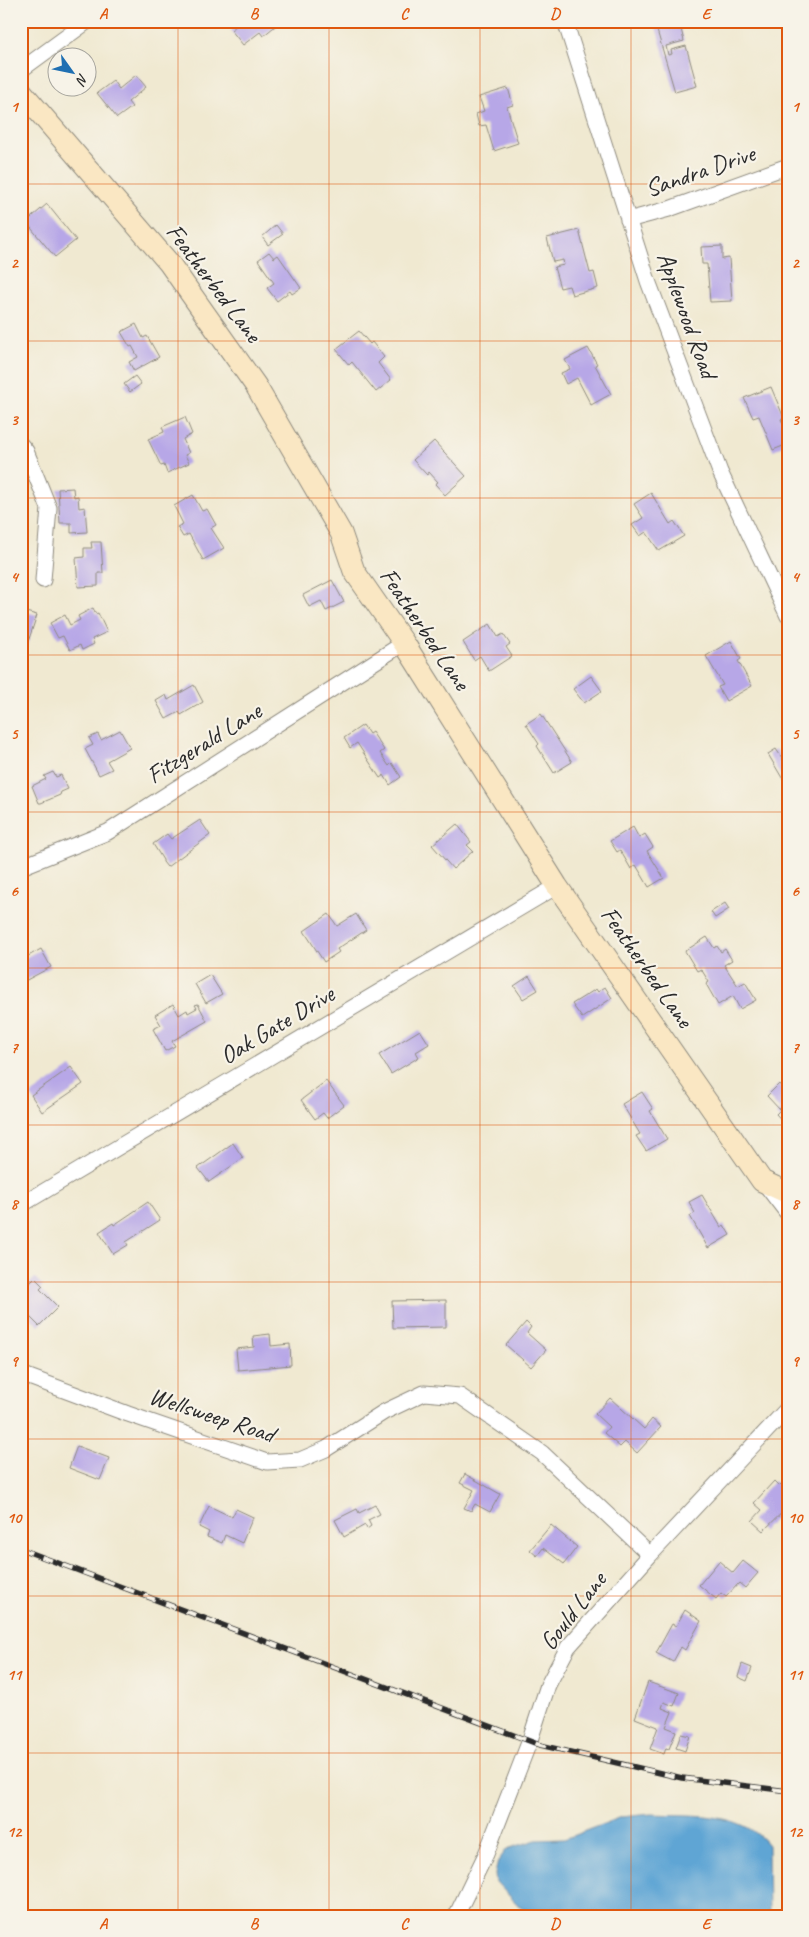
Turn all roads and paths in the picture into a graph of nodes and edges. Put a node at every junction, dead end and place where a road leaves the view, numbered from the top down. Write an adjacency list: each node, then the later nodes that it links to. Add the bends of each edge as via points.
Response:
1 (88, 21): 3 (street)
2 (565, 21): 6 (street, Applewood Road)
3 (21, 70)
4 (21, 91): 10 (street, Featherbed Lane, via 169,264 256,386 341,533 354,572)
5 (788, 166): 6 (street, Sandra Drive, via 669,209)
6 (628, 220): 9 (street, Applewood Road, via 720,472)
7 (21, 445): 8 (street, via 49,508)
8 (42, 580)
9 (788, 616)
10 (404, 643): 11 (street, Fitzgerald Lane, via 108,832); 12 (street, Featherbed Lane)
11 (21, 867)
12 (557, 886): 13 (street, Featherbed Lane); 15 (street, Oak Gate Drive)
13 (762, 1181): 14 (street); 16 (street)
14 (788, 1193)
15 (21, 1205)
16 (788, 1214)
17 (21, 1374): 19 (street, Wellsweep Road, via 268,1462 300,1460 326,1449 384,1412 424,1393 460,1396 542,1453)
18 (788, 1408): 19 (street, Gould Lane)
19 (650, 1554): 20 (street, Gould Lane, via 568,1647 548,1684 486,1854)
20 (456, 1916)

